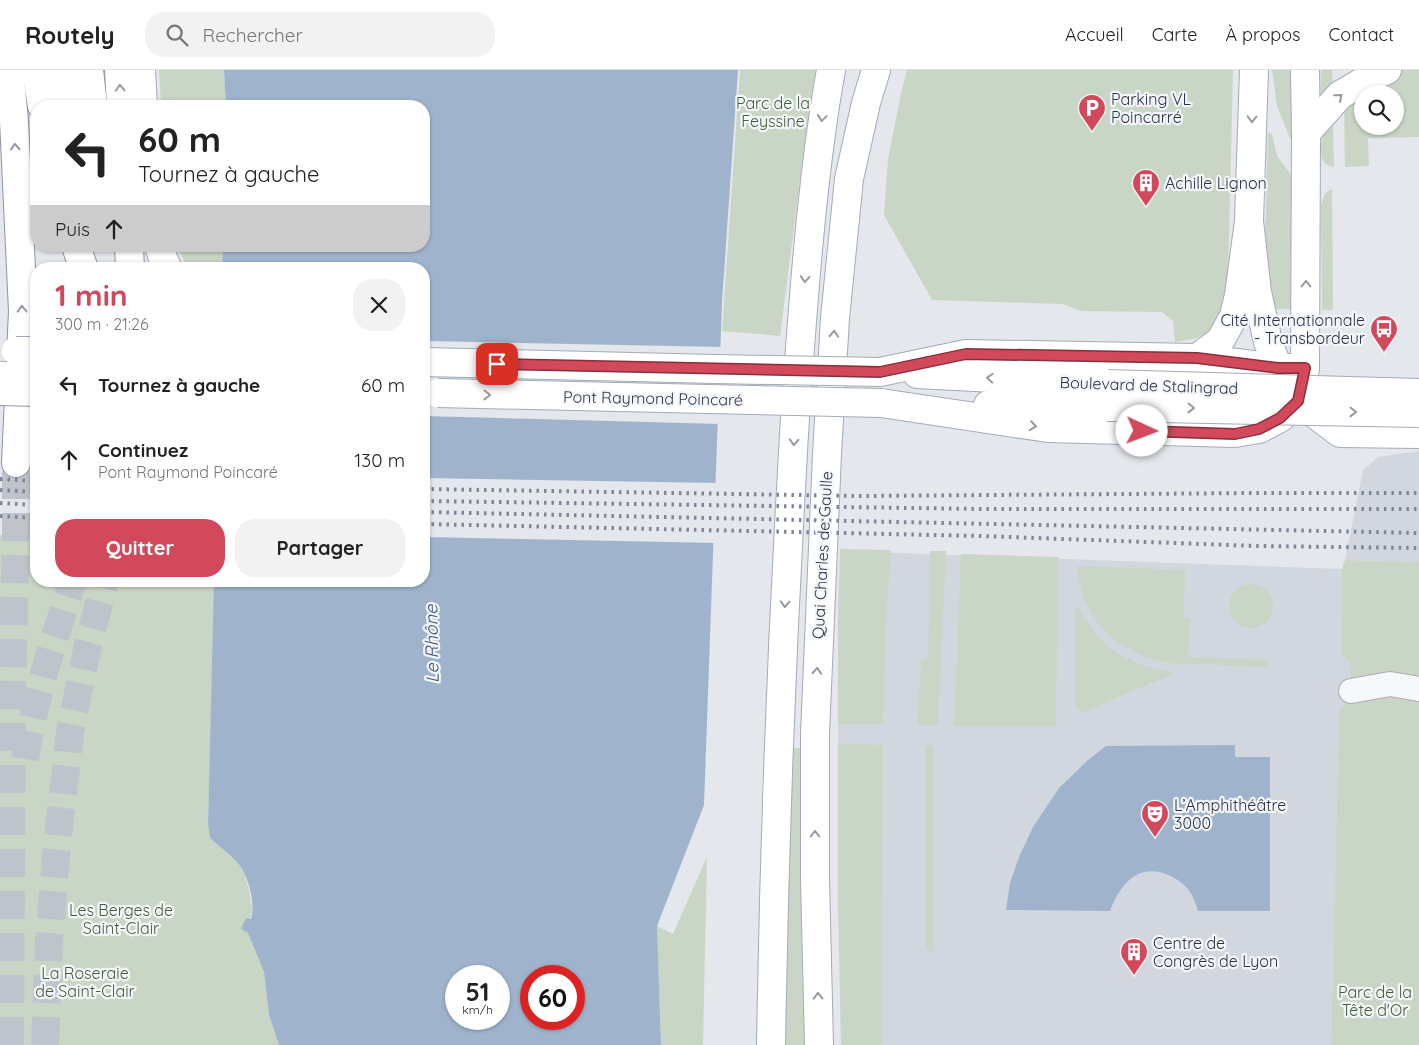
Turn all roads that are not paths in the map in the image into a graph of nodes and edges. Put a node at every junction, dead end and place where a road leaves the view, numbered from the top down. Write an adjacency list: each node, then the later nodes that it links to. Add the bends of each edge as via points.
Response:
1 (9, 70): 34 (main road, one-way to 1, via 23,311)
2 (62, 70): 12 (main road)
3 (76, 70): 13 (main road)
4 (89, 70): 14 (main road)
5 (119, 70): 15 (main road, one-way to 5)
6 (142, 70): 16 (main road)
7 (831, 70): 37 (main road, one-way to 37, via 812,194 797,384 773,912)
8 (876, 70): 38 (main road, Quai Charles de Gaulle, one-way to 8, via 814,734 827,454 835,318 849,179)
9 (1254, 70): 18 (main road, one-way to 18)
10 (1304, 70): 17 (main road)
11 (1387, 70): 17 (main road, one-way to 11, via 1340,95)
12 (66, 100)
13 (80, 100)
14 (92, 100)
15 (121, 100)
16 (143, 100)
17 (1306, 133): 22 (main road, one-way to 17)
18 (1249, 220): 19 (main road, via 1234,316 1220,342); 21 (main road, via 1262,317)
19 (1197, 358): 21 (main road); 23 (main road, via 966,354)
20 (430, 362): 23 (main road, Pont Raymond Poincaré, bridge)
21 (1278, 368): 22 (main road); 30 (main road)
22 (1305, 368): 30 (main road)
23 (880, 372): 29 (main road, Boulevard de Stalingrad, one-way to 23, bridge, via 1108,384)
24 (0, 376): 25 (main road, bridge)
25 (30, 376)
26 (0, 391): 27 (main road, bridge)
27 (30, 392)
28 (430, 392): 31 (main road, Pont Raymond Poincaré, one-way to 31, bridge)
29 (1419, 393)
30 (1298, 401): 31 (main road, one-way to 30, via 1048,428 1235,434 1259,429 1280,418); 33 (main road, via 1340,433)
31 (881, 403): 32 (main road, Boulevard de Stalingrad, one-way to 32, bridge)
32 (1419, 413)
33 (1419, 434)
34 (16, 463)
35 (1419, 689): 36 (street, via 1390,684)
36 (1350, 691)
37 (771, 1045)
38 (819, 1045)

